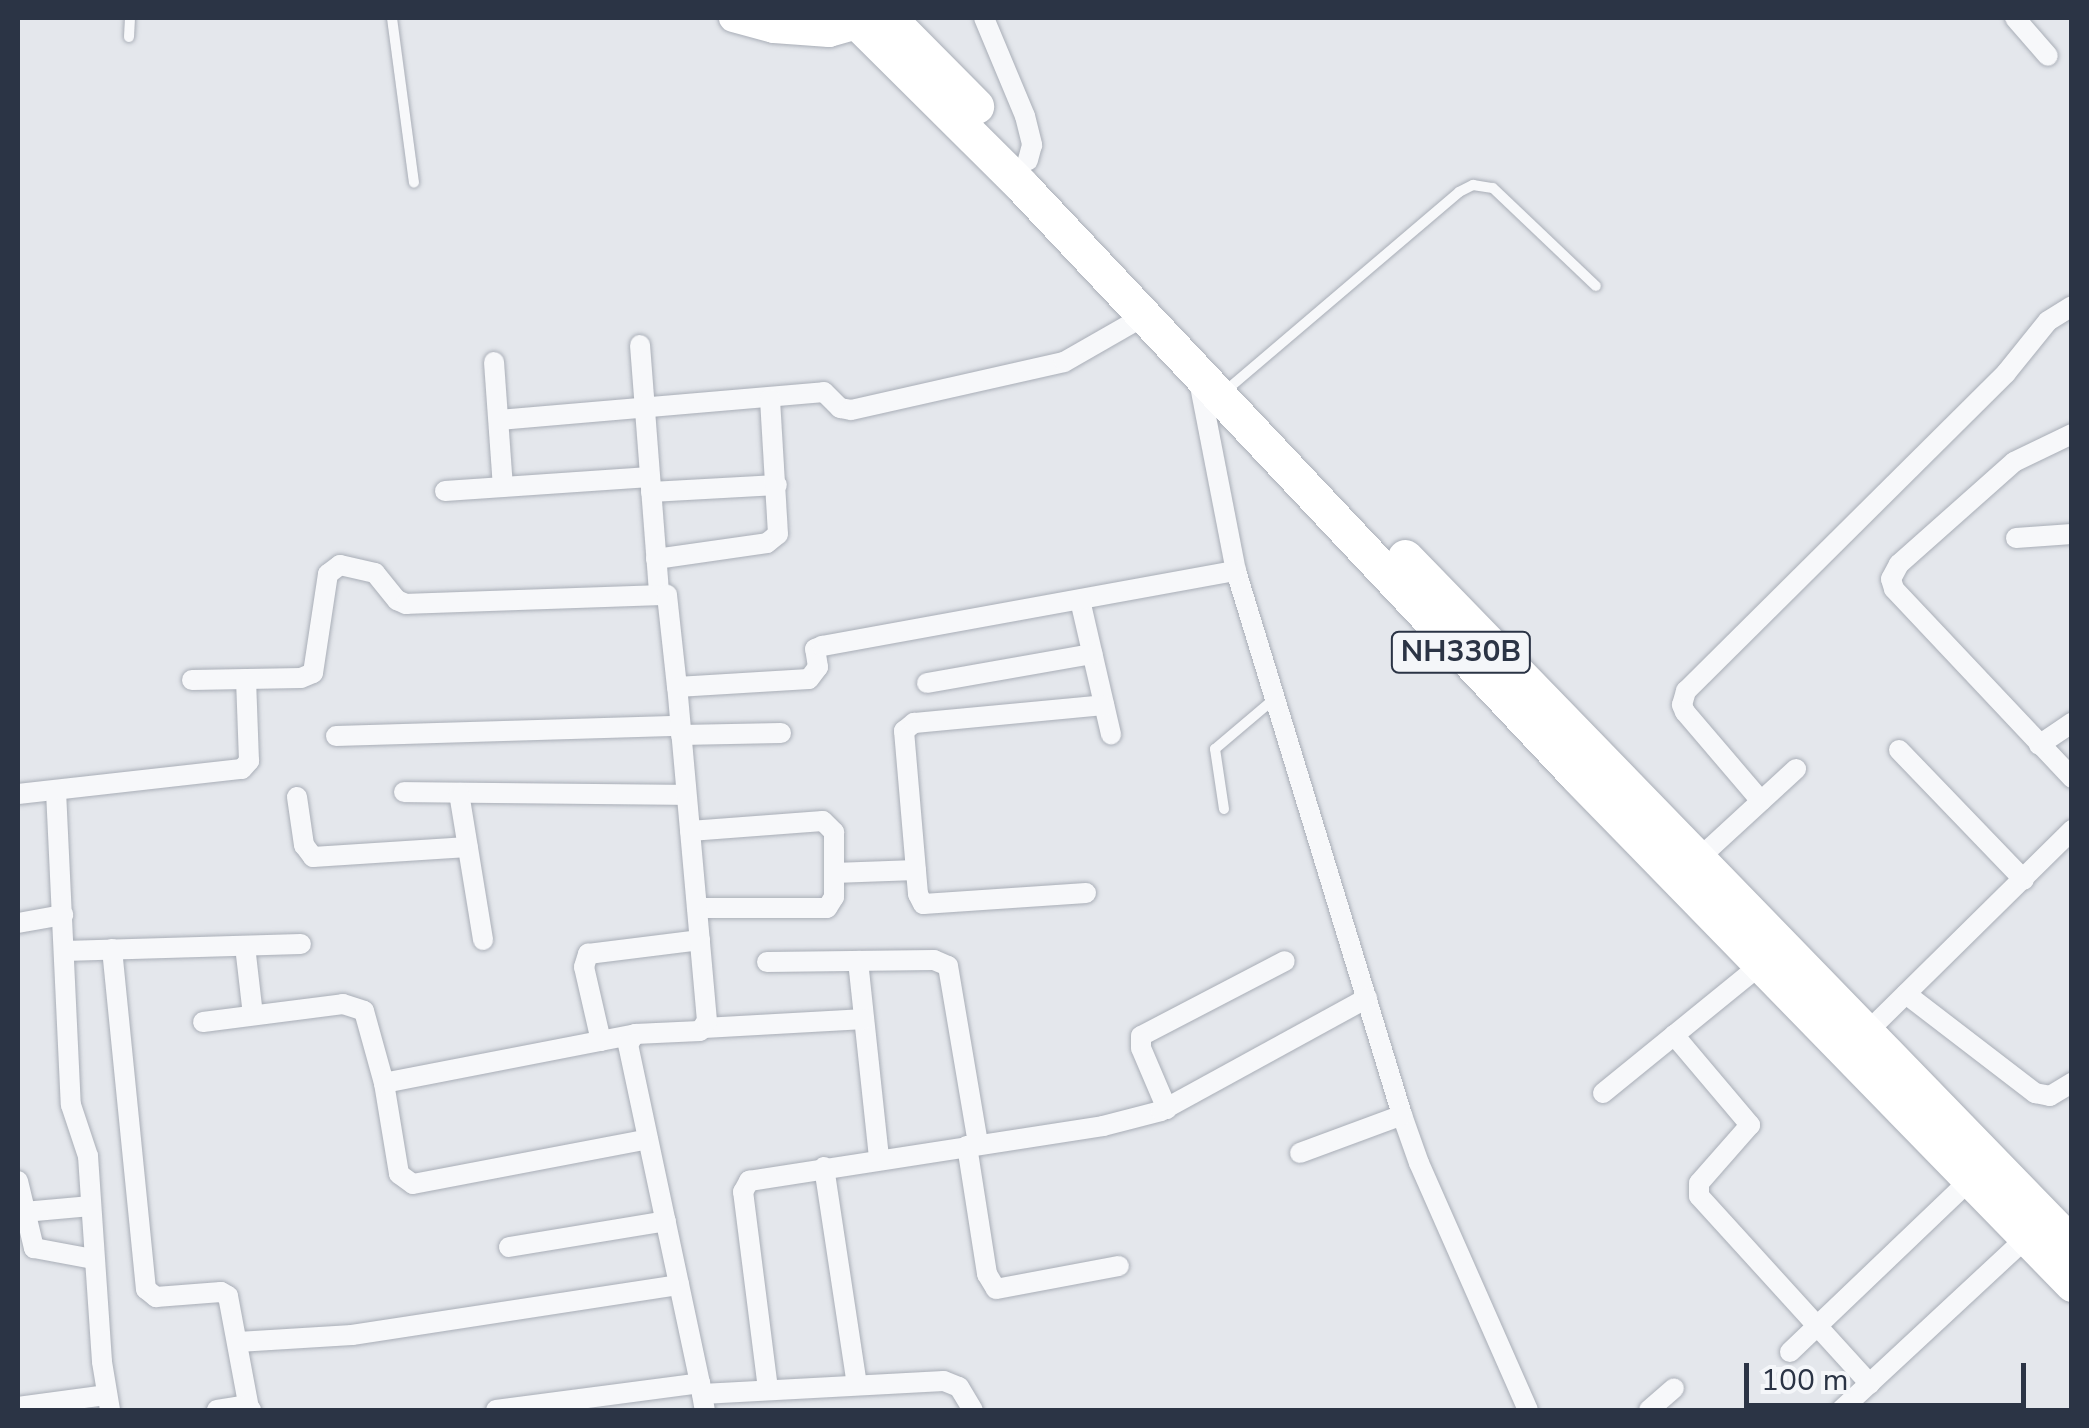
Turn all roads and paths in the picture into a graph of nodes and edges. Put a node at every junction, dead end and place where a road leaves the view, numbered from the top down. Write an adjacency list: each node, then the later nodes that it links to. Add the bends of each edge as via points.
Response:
1 (130, 18): 7 (lane)
2 (392, 18): 10 (lane)
3 (733, 18): 6 (main road, via 828,34)
4 (984, 18): 9 (street, via 1025,116 1032,144)
5 (2015, 18): 8 (street)
6 (867, 19): 9 (highway, NH330B); 13 (highway, NH330B)
7 (128, 36)
8 (2048, 56)
9 (1028, 160): 17 (highway, NH330B)
10 (414, 183)
11 (1596, 286): 17 (lane, via 1493,188 1472,185)
12 (2072, 306): 54 (street, via 2048,322 2006,373 1686,691 1686,712)
13 (1146, 315): 16 (highway, NH330B); 18 (street, via 1064,362 870,406 845,411 824,392)
14 (640, 345): 19 (street)
15 (494, 362): 20 (street)
16 (1197, 369): 17 (highway, NH330B); 29 (street)
17 (1229, 387): 59 (highway, NH330B); 76 (highway, NH330B, via 1578,777)
18 (770, 399): 19 (street); 23 (street)
19 (644, 409): 20 (street); 22 (street)
20 (498, 420): 24 (street)
21 (2072, 434): 44 (street, via 2014,462 1899,564 1891,579)
22 (651, 485): 23 (street); 24 (street); 28 (street)
23 (777, 485): 28 (street, via 780,526 774,540)
24 (503, 487): 25 (street)
25 (445, 491)
26 (2072, 534): 27 (street)
27 (2016, 538)
28 (656, 560): 30 (street)
29 (1236, 571): 31 (street); 37 (street)
30 (659, 592): 33 (street, via 406,604 375,573 340,566 328,574 313,673); 36 (street, via 670,601)
31 (1080, 600): 32 (street); 36 (street, via 822,646 814,649 818,667 809,679)
32 (1092, 654): 35 (street); 38 (street)
33 (246, 679): 34 (street); 48 (street, via 247,766)
34 (192, 680)
35 (928, 683)
36 (676, 687): 40 (street)
37 (1275, 698): 55 (lane, via 1215,749); 78 (street)
38 (1104, 706): 42 (street); 60 (street, via 908,726)
39 (2072, 724): 44 (street)
40 (680, 731): 41 (street); 43 (street); 52 (street)
41 (781, 734)
42 (1110, 734)
43 (336, 736)
44 (2039, 745): 47 (street)
45 (1898, 750): 62 (street)
46 (1796, 769): 54 (street)
47 (2072, 778)
48 (56, 791): 51 (street); 65 (street)
49 (404, 792): 50 (street)
50 (459, 792): 52 (street); 58 (street)
51 (18, 794)
52 (686, 795): 56 (street)
53 (296, 797): 58 (street, via 304,846 314,857)
54 (1761, 800): 59 (street)
55 (1224, 810)
56 (690, 830): 61 (street, via 823,822 834,832); 64 (street)
57 (2072, 830): 62 (street)
58 (468, 848): 67 (street)
59 (1696, 861): 86 (highway, NH330B)
60 (916, 870): 61 (street); 63 (street, via 918,894 928,906)
61 (834, 874): 64 (street, via 832,903 820,911)
62 (2024, 880): 77 (street)
63 (1086, 893)
64 (697, 908): 68 (street)
65 (63, 915): 66 (street); 72 (street)
66 (18, 924)
67 (483, 940)
68 (700, 940): 82 (street); 85 (street, via 588,954 584,967)
69 (301, 944): 70 (street)
70 (244, 946): 71 (street); 79 (street)
71 (112, 949): 72 (street); 110 (street, via 146,1288 156,1297 228,1296)
72 (64, 950): 99 (street, via 71,1105 88,1156)
73 (858, 961): 75 (street); 80 (street); 93 (street, via 934,960 948,966)
74 (1285, 961): 90 (street, via 1142,1036)
75 (767, 962)
76 (1762, 964): 84 (street); 86 (highway, NH330B)
77 (1906, 994): 86 (street); 88 (street, via 2035,1093 2050,1096)
78 (1367, 998): 90 (street); 91 (street)
79 (254, 1016): 81 (street); 87 (street, via 354,1006 368,1019)
80 (864, 1020): 82 (street); 95 (street)
81 (203, 1022)
82 (705, 1028): 83 (street)
83 (636, 1034): 85 (street); 92 (street, via 628,1044)
84 (1674, 1036): 89 (street); 109 (street, via 1750,1125 1699,1184 1699,1196)
85 (600, 1041): 87 (street)
86 (1857, 1042): 97 (highway, NH330B); 103 (highway, NH330B)
87 (384, 1083): 92 (street, via 398,1174 414,1184)
88 (2072, 1083)
89 (1603, 1093)
90 (1167, 1109): 93 (street)
91 (1402, 1115): 94 (street); 124 (street)
92 (648, 1138): 101 (street)
93 (972, 1145): 95 (street); 106 (street, via 987,1274 996,1289)
94 (1300, 1153)
95 (880, 1159): 96 (street)
96 (824, 1168): 113 (street); 115 (street, via 755,1178 744,1186)
97 (1971, 1179): 102 (highway, NH330B); 109 (street)
98 (18, 1181): 100 (street)
99 (91, 1206): 100 (street); 105 (street)
100 (24, 1212): 105 (street, via 34,1248)
101 (666, 1221): 104 (street); 108 (street)
102 (2028, 1237): 107 (highway, NH330B); 112 (street)
103 (2072, 1244)
104 (510, 1247)
105 (93, 1259): 117 (street)
106 (1119, 1266)
107 (2072, 1284)
108 (679, 1285): 110 (street, via 352,1335); 116 (street)
109 (1817, 1327): 111 (street); 112 (street)
110 (238, 1342): 120 (street)
111 (1790, 1352)
112 (1870, 1384): 126 (street)
113 (858, 1385): 115 (street); 123 (street, via 944,1381 960,1386)
114 (1674, 1388): 125 (street)
115 (768, 1389): 116 (street)
116 (702, 1396): 119 (street)
117 (108, 1403): 118 (street)
118 (18, 1407)
119 (524, 1408): 122 (street)
120 (250, 1409): 121 (street)
121 (217, 1410)
122 (496, 1410)
123 (973, 1410)
124 (1528, 1410)
125 (1649, 1410)
126 (1841, 1410)

